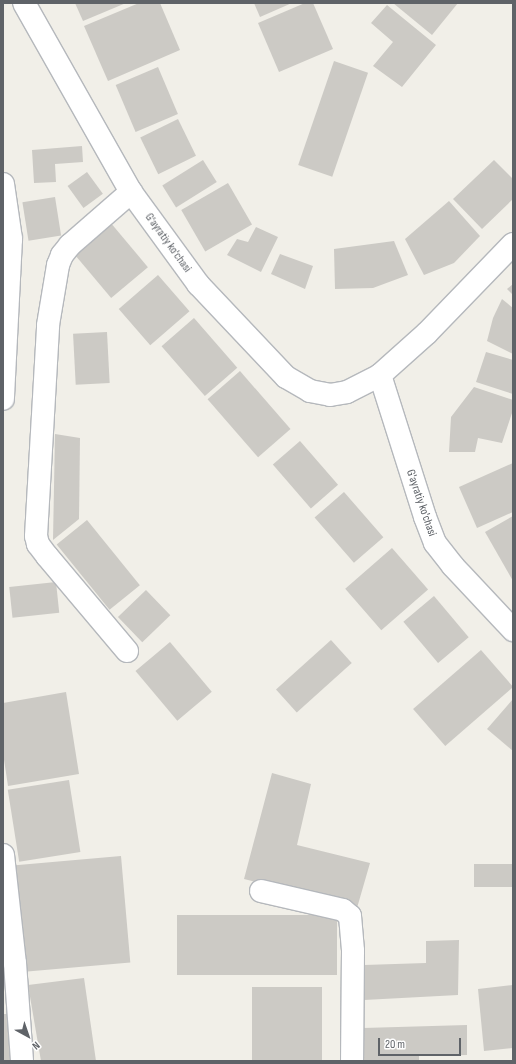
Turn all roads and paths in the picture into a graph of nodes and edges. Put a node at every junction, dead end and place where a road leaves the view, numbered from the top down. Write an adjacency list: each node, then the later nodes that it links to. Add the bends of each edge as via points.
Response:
1 (24, 3): 3 (street, G'ayratiy ko'chasi)
2 (3, 184): 6 (street, via 11,240)
3 (131, 192): 5 (street, G'ayratiy ko'chasi, via 198,284 286,377 310,391 330,395 347,392); 8 (street, via 70,246 58,264 48,325 36,536 46,556)
4 (513, 244): 5 (street, G'ayratiy ko'chasi, via 427,333)
5 (380, 375): 7 (street, G'ayratiy ko'chasi, via 435,543)
6 (3, 399)
7 (513, 630)
8 (127, 651)
9 (3, 855): 11 (street, via 15,963)
10 (261, 891): 12 (street, via 343,910 350,916 353,951)
11 (22, 1061)
12 (352, 1061)

